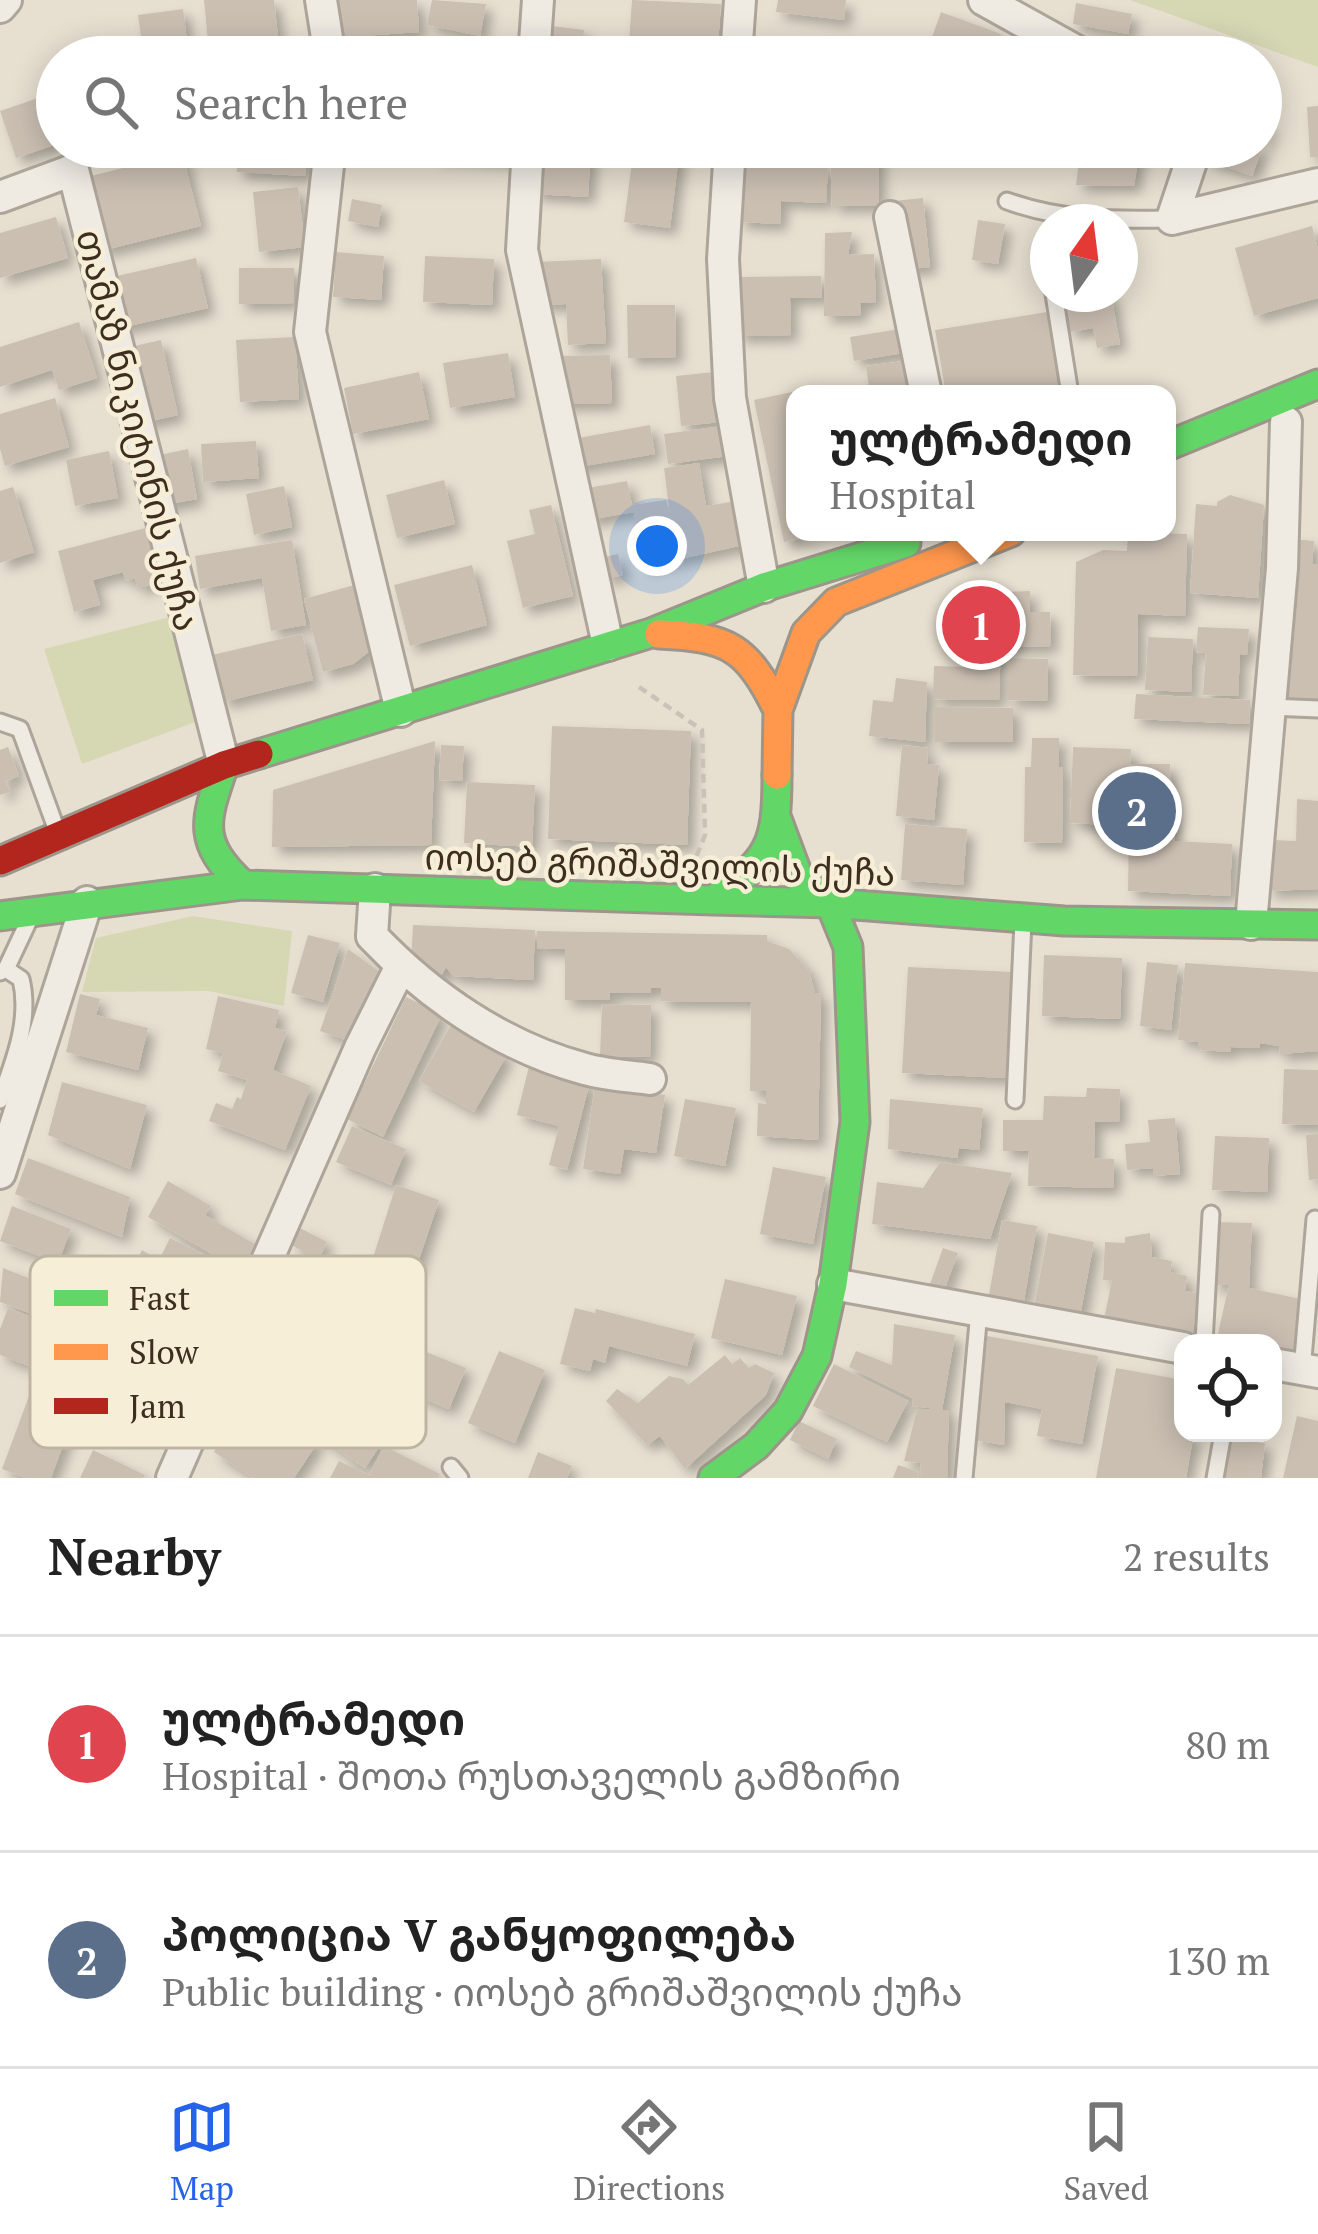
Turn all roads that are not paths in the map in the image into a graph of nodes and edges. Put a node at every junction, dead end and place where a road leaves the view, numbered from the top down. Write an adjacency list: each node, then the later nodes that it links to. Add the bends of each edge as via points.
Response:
1 (321, 0): 5 (street)
2 (538, 0): 6 (street)
3 (740, 0): 7 (street)
4 (984, 0): 8 (street)
5 (327, 36)
6 (535, 36)
7 (737, 36)
8 (1049, 36)
9 (328, 168): 33 (street, via 310,332)
10 (527, 168): 30 (street, via 521,250)
11 (729, 168): 28 (street, via 723,259 730,398)
12 (1189, 168): 17 (street)
13 (1318, 184): 17 (street)
14 (0, 197): 36 (street, თამაზ ნიკიტინის ქუჩა, via 73,170)
15 (1006, 201): 17 (lane, via 1047,216)
16 (890, 217): 20 (street)
17 (1172, 219)
18 (1057, 312): 21 (lane)
19 (1318, 384): 24 (main road)
20 (924, 385)
21 (1069, 385)
22 (1318, 408): 23 (main road)
23 (1286, 422): 25 (main road); 31 (street)
24 (1176, 442)
25 (1176, 466)
26 (913, 541): 28 (main road)
27 (988, 541): 34 (main road, via 836,602 806,633)
28 (764, 587): 29 (main road)
29 (651, 634): 30 (main road); 34 (main road, via 730,642 756,662)
30 (608, 645): 33 (main road)
31 (1271, 707): 32 (lane); 48 (street)
32 (1318, 709)
33 (401, 710): 36 (main road)
34 (778, 710): 37 (main road)
35 (0, 722): 38 (lane, via 20,729)
36 (224, 764): 38 (main road); 40 (main road, via 204,828 215,861)
37 (777, 819): 42 (main road, via 770,847); 44 (main road, via 800,878)
38 (58, 836): 39 (main road)
39 (0, 861)
40 (243, 885): 41 (main road, იოსებ გრიშაშვილის ქუჩა); 43 (main road, იოსებ გრიშაშვილის ქუჩა)
41 (375, 889): 42 (main road, იოსებ გრიშაშვილის ქუჩა); 50 (street, via 372,936)
42 (713, 900): 44 (main road, იოსებ გრიშაშვილის ქუჩა)
43 (87, 902): 45 (main road, იოსებ გრიშაშვილის ქუჩა); 55 (street)
44 (830, 903): 47 (main road, იოსებ გრიშაშვილის ქუჩა); 60 (main road, via 848,947 855,1122)
45 (34, 909): 46 (main road, იოსებ გრიშაშვილის ქუჩა); 51 (lane)
46 (0, 916)
47 (1023, 918): 48 (main road, იოსებ გრიშაშვილის ქუჩა); 54 (lane)
48 (1251, 924): 49 (main road, იოსებ გრიშაშვილის ქუჩა)
49 (1318, 925)
50 (401, 966): 52 (street, via 462,1014 524,1047 587,1070); 59 (street)
51 (3, 970): 53 (lane, via 21,979 26,1000)
52 (650, 1078)
53 (0, 1100)
54 (1016, 1100)
55 (5, 1136): 56 (street)
56 (0, 1173)
57 (1211, 1214): 62 (lane)
58 (1315, 1219): 64 (lane)
59 (269, 1256)
60 (832, 1284): 61 (street); 68 (main road, via 817,1356 788,1411)
61 (980, 1311): 63 (street); 69 (lane)
62 (1204, 1334)
63 (1174, 1346)
64 (1298, 1369)
65 (1221, 1442): 70 (lane)
66 (185, 1448): 67 (street)
67 (172, 1478)
68 (713, 1478)
69 (964, 1478)
70 (1215, 1478)

